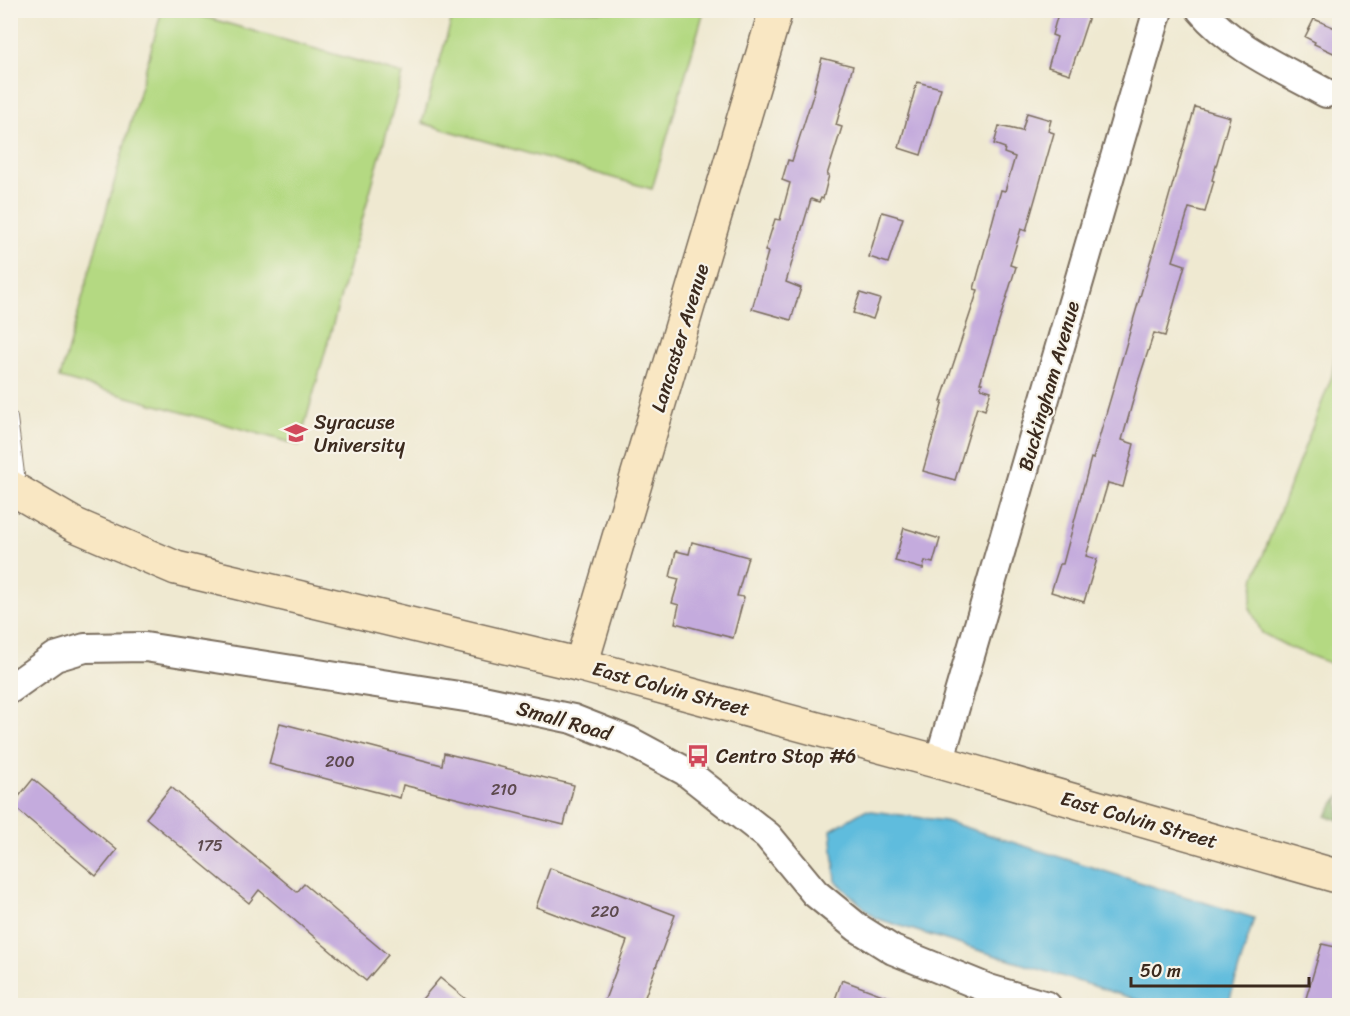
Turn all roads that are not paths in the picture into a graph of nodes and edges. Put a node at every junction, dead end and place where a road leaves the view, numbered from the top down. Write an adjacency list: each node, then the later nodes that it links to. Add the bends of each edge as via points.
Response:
1 (776, 10): 7 (street, Lancaster Avenue)
2 (1158, 10): 9 (street, Buckingham Avenue)
3 (1201, 10): 4 (street, via 1237,42)
4 (1326, 93)
5 (10, 418): 6 (lane)
6 (13, 495): 7 (street, East Colvin Street, via 176,568)
7 (581, 665): 9 (street, East Colvin Street)
8 (10, 689): 11 (street, Small Road, via 55,657 85,648 145,647 478,699 573,719 629,741 685,771 768,836 816,893 858,928 940,970)
9 (939, 762): 10 (street, East Colvin Street)
10 (1340, 877)
11 (1047, 1005)

